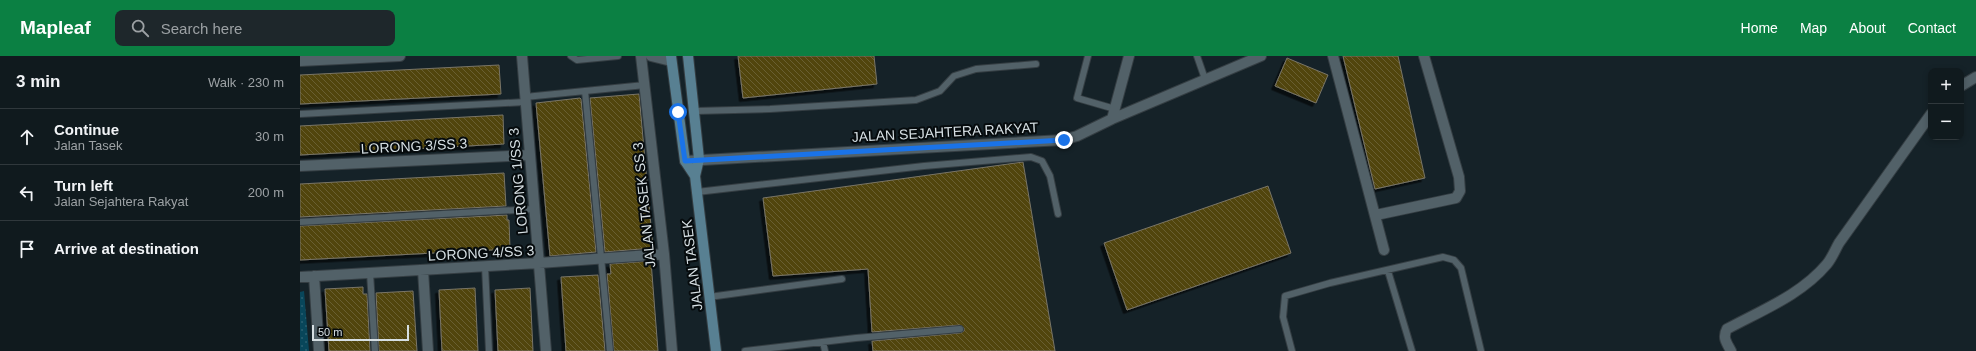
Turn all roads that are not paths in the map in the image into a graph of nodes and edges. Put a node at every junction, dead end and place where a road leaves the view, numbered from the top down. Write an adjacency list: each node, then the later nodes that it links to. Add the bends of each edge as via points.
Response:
1 (400, 56): 16 (street)
2 (522, 56): 23 (street, LORONG 1/SS 3)
3 (571, 56): 4 (lane, via 577,60)
4 (618, 56)
5 (641, 56): 21 (street, JALAN TASEK SS 3)
6 (651, 56): 14 (street)
7 (688, 56): 25 (main road, JALAN TASEK)
8 (1088, 56): 24 (lane, via 1077,98)
9 (1129, 56): 24 (street)
10 (1197, 56): 19 (lane)
11 (1261, 56): 15 (street, JALAN SEJAHTERA RAKYAT)
12 (1333, 56): 37 (street)
13 (1424, 56): 37 (street, via 1459,177 1460,191 1456,198)
14 (671, 59): 31 (main road, JALAN TASEK)
15 (1242, 60): 19 (street, JALAN SEJAHTERA RAKYAT)
16 (300, 61)
17 (1036, 64): 25 (lane, via 976,69 954,76 940,91 916,100 770,109)
18 (1976, 78): 20 (street)
19 (1205, 79): 28 (street, JALAN SEJAHTERA RAKYAT)
20 (1964, 84)
21 (645, 85): 22 (lane); 40 (street, JALAN TASEK SS 3)
22 (585, 91): 23 (lane); 41 (lane)
23 (525, 99): 26 (lane); 29 (street, LORONG 1/SS 3)
24 (1115, 109): 28 (street)
25 (695, 110): 30 (main road, JALAN TASEK)
26 (300, 114)
27 (1928, 118): 66 (street, via 1839,243 1828,263 1809,283 1727,329 1724,334)
28 (1112, 119): 30 (street, JALAN SEJAHTERA RAKYAT, via 1064,140)
29 (530, 154): 32 (street, LORONG 3/SS 3); 35 (street, LORONG 1/SS 3)
30 (699, 159): 31 (street, JALAN SEJAHTERA RAKYAT); 33 (main road, JALAN TASEK)
31 (685, 161): 33 (main road, JALAN TASEK)
32 (300, 166)
33 (695, 176): 34 (main road, JALAN TASEK)
34 (697, 192): 36 (lane, via 916,167 1031,157 1042,161 1050,176); 50 (main road, JALAN TASEK)
35 (534, 209): 38 (lane); 42 (street, LORONG 1/SS 3)
36 (1058, 214)
37 (1376, 215): 39 (street)
38 (300, 222)
39 (1384, 250)
40 (664, 254): 41 (street, LORONG 4/SS 3); 59 (street, JALAN TASEK SS 3)
41 (602, 259): 42 (street, LORONG 4/SS 3); 58 (lane)
42 (539, 264): 43 (street, LORONG 4/SS 3); 57 (street, LORONG 1/SS 3)
43 (485, 266): 44 (street, LORONG 4/SS 3); 56 (lane)
44 (423, 270): 46 (street, LORONG 4/SS 3); 55 (street)
45 (1388, 271): 63 (lane, via 1330,283 1285,296 1283,317); 64 (lane); 65 (lane, via 1443,257 1454,260 1461,268)
46 (370, 273): 47 (street, LORONG 4/SS 3); 54 (lane)
47 (314, 276): 48 (street, LORONG 4/SS 3); 53 (street)
48 (300, 277)
49 (842, 279): 50 (lane)
50 (709, 297): 60 (main road, JALAN TASEK)
51 (960, 329): 52 (lane)
52 (823, 342): 61 (lane); 62 (lane)
53 (319, 351)
54 (375, 351)
55 (428, 351)
56 (489, 351)
57 (546, 351)
58 (610, 351)
59 (672, 351)
60 (716, 351)
61 (745, 351)
62 (825, 351)
63 (1292, 351)
64 (1412, 351)
65 (1481, 351)
66 (1731, 351)

